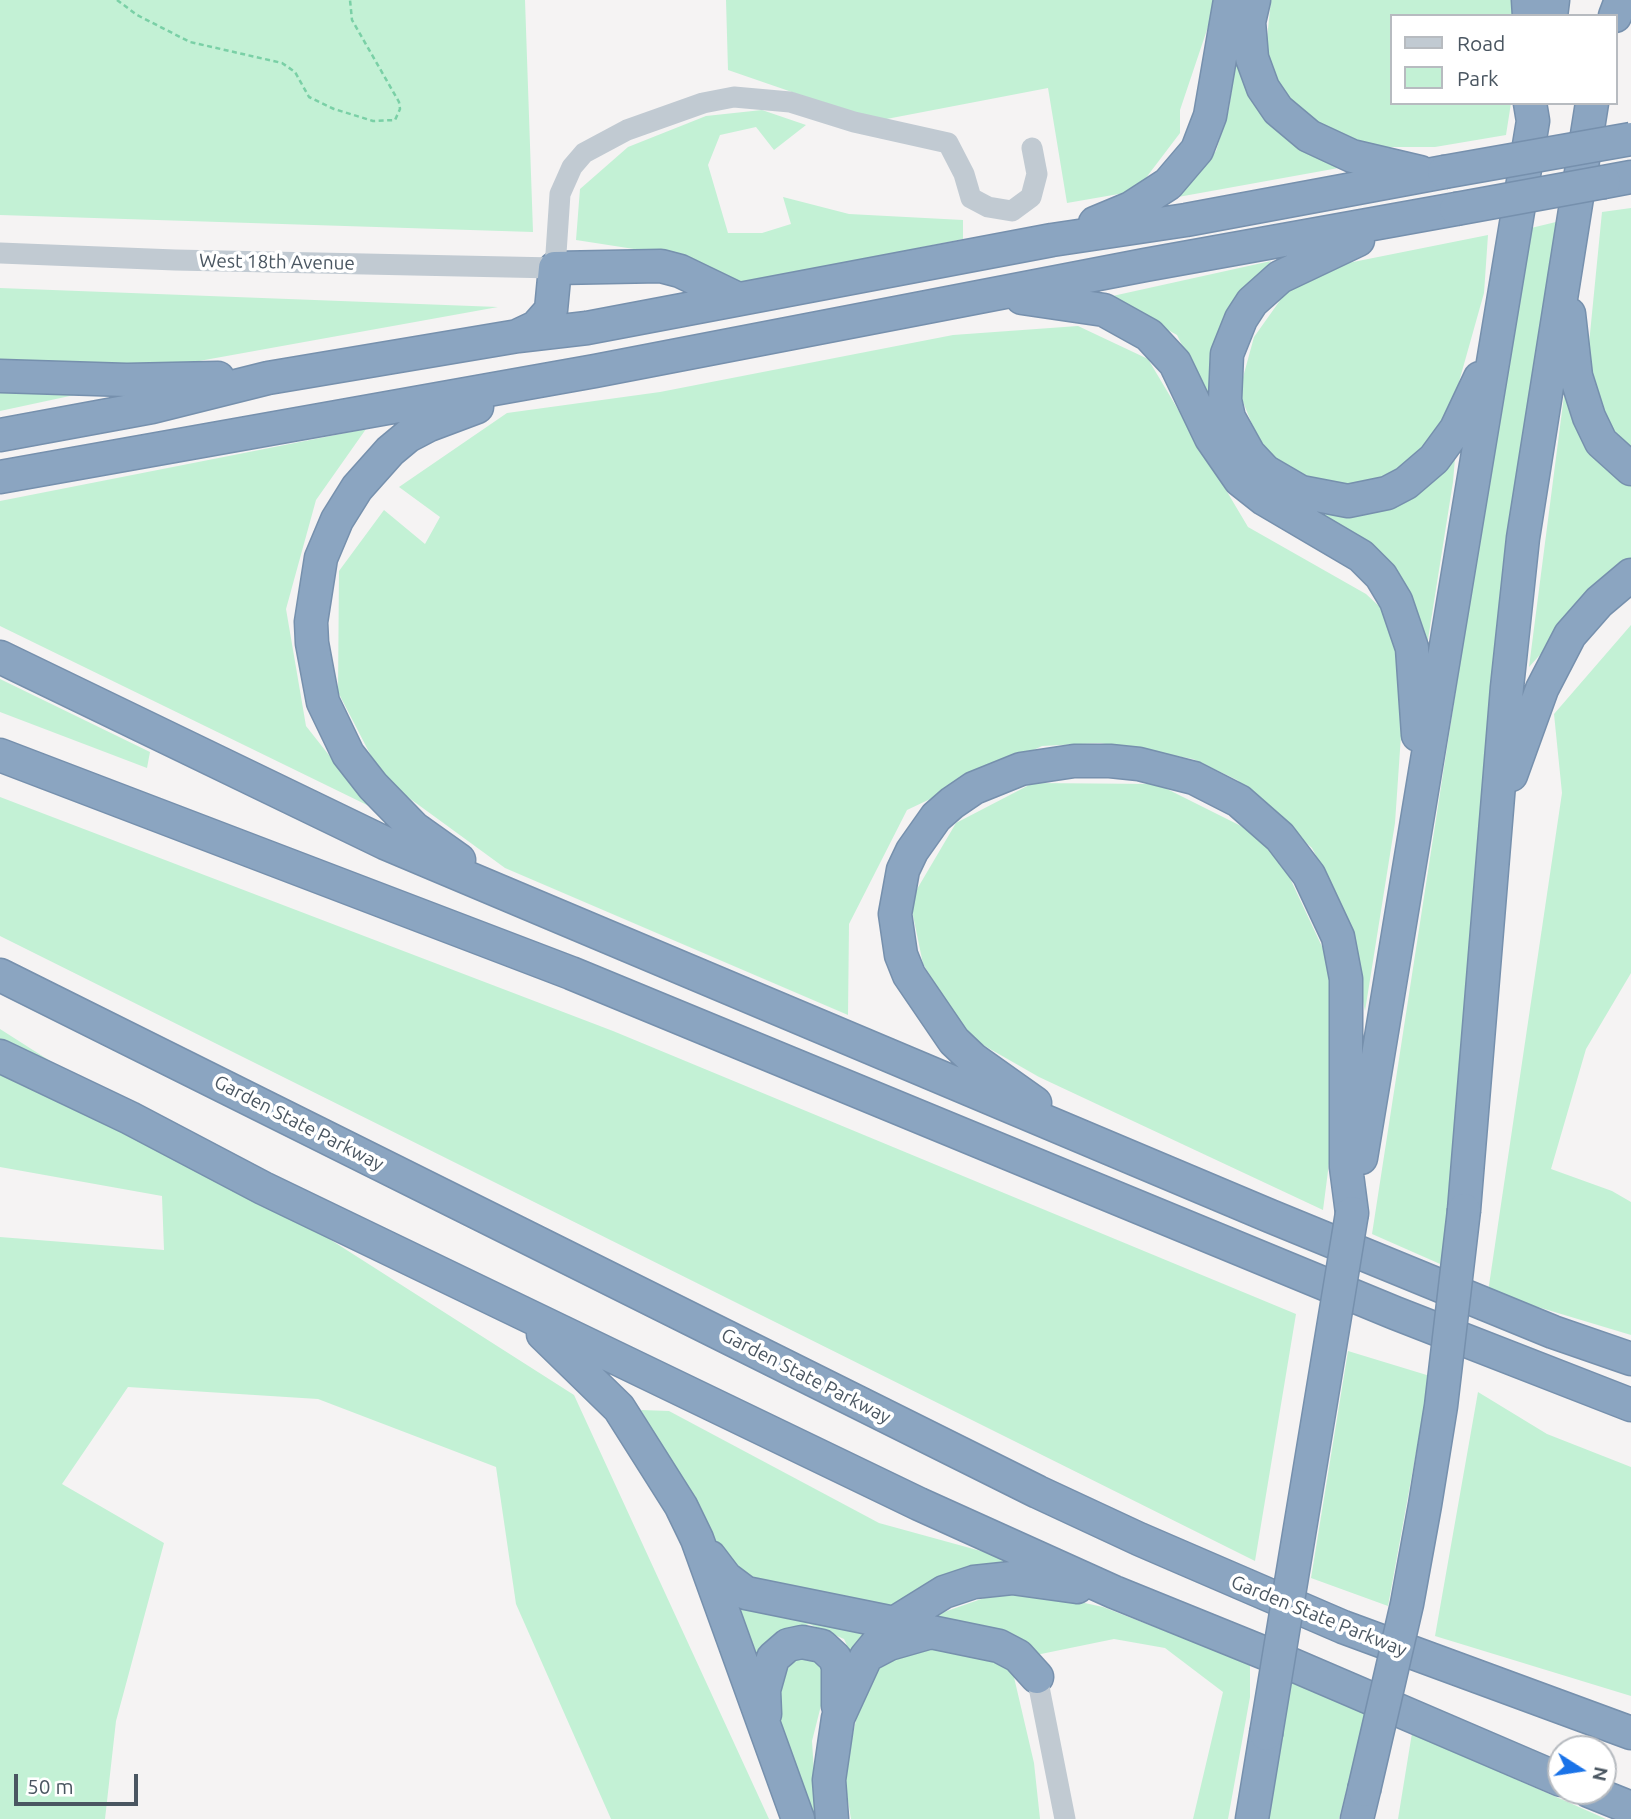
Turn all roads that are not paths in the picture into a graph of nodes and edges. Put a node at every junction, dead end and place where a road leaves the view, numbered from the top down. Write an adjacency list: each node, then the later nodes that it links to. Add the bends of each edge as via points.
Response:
1 (1230, 0): 10 (highway, via 1210,116 1198,150 1168,184 1131,208)
2 (1254, 0): 7 (highway, via 1249,22 1252,58 1263,88 1288,121 1352,156)
3 (1591, 105): 12 (highway)
4 (1533, 109): 17 (highway)
5 (1631, 139): 7 (highway, bridge)
6 (1032, 148): 13 (street, via 1037,174 1031,197 1012,211 971,198 948,143 790,102 734,97 703,103 627,130 584,153 564,183)
7 (1438, 173): 10 (highway)
8 (1618, 180): 9 (highway, bridge)
9 (1412, 217): 14 (highway); 17 (highway, via 1298,267 1252,302 1227,354 1225,400 1241,442 1265,471 1301,492 1348,500 1387,493 1418,475 1447,442)
10 (1052, 240): 15 (highway)
11 (0, 253): 13 (street, West 18th Avenue)
12 (1565, 265): 22 (highway, via 1581,396 1601,442); 28 (highway, via 1523,538)
13 (555, 268): 15 (highway, via 661,266); 16 (highway, via 551,310 536,327)
14 (1000, 295): 18 (highway); 27 (highway, via 1104,310 1149,335 1175,363 1211,438 1240,480 1361,556 1381,576 1396,601 1412,648)
15 (738, 299): 16 (highway, via 587,328)
16 (518, 336): 20 (highway)
17 (1497, 342): 27 (highway)
18 (595, 371): 23 (highway); 29 (highway, via 483,405 408,436 357,488 328,538 316,580 311,622 318,684 348,754 414,828)
19 (0, 376): 20 (highway)
20 (268, 378): 21 (highway, via 152,407)
21 (0, 435)
22 (1631, 469)
23 (0, 477)
24 (1631, 575): 28 (highway, via 1599,602 1566,644 1542,689)
25 (0, 657): 29 (highway, via 385,843)
26 (0, 755): 36 (highway, via 571,973 1383,1308)
27 (1420, 804): 33 (highway)
28 (1496, 823): 46 (highway, bridge, via 1464,1210 1441,1406 1407,1604)
29 (496, 888): 32 (highway)
30 (0, 975): 44 (highway, Garden State Parkway, via 1139,1539 1343,1627)
31 (0, 1056): 34 (highway)
32 (1076, 1132): 33 (highway, via 973,1059 937,1020 901,955 897,893 922,833 974,788 1047,763 1139,764 1194,778 1239,801 1280,837 1323,901 1338,937 1346,979 1346,1167); 35 (highway, via 1477,1301)
33 (1352, 1213): 47 (highway, bridge)
34 (516, 1310): 37 (highway, via 619,1408 665,1476); 38 (highway, via 919,1504)
35 (1631, 1359)
36 (1631, 1405)
37 (697, 1539): 39 (highway, via 726,1578 746,1594); 43 (highway)
38 (1114, 1592): 39 (highway, via 999,1578 944,1592); 45 (highway)
39 (894, 1623): 40 (highway)
40 (866, 1657): 41 (highway, via 889,1644 931,1632 999,1646 1018,1656); 42 (highway)
41 (1037, 1677): 50 (street)
42 (838, 1718): 43 (highway, via 835,1658 821,1646 802,1642 788,1645 774,1658 764,1690); 49 (highway, via 829,1780)
43 (765, 1726): 48 (highway)
44 (1631, 1733)
45 (1547, 1774)
46 (1359, 1810)
47 (1251, 1811)
48 (798, 1819)
49 (832, 1819)
50 (1065, 1819)

